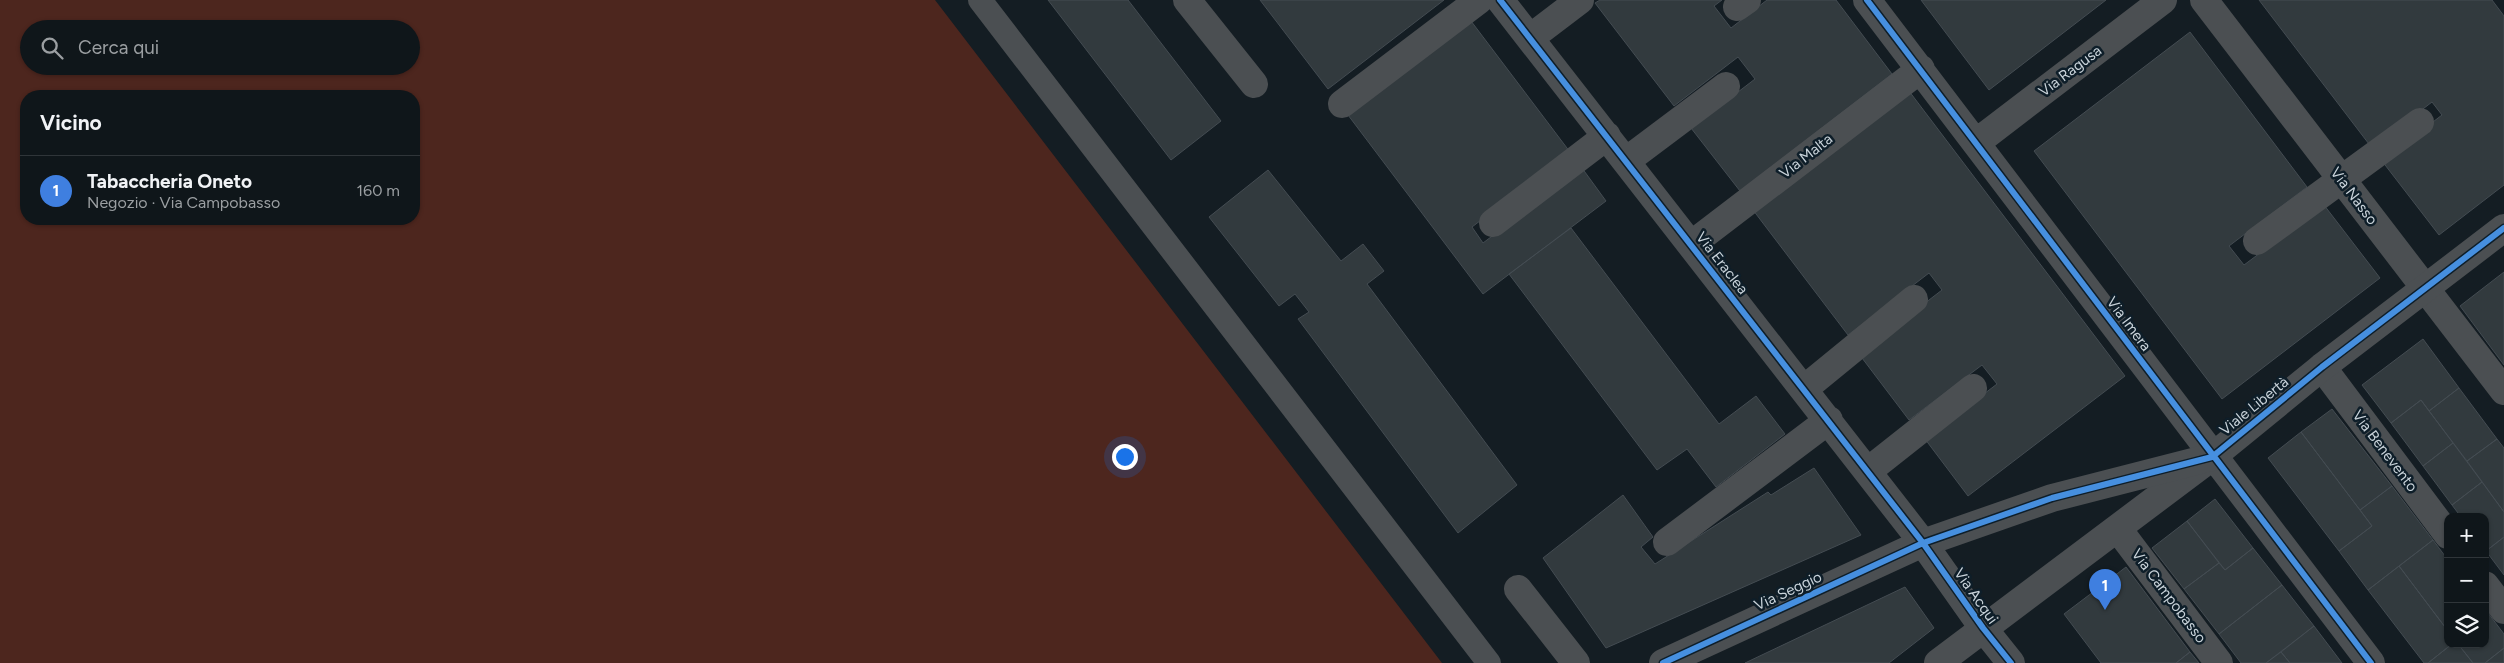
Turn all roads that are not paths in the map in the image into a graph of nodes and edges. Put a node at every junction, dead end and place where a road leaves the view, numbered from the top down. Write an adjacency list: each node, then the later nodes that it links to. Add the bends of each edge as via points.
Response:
1 (980, 0): 40 (lane)
2 (1187, 0): 11 (street)
3 (1479, 0): 13 (street)
4 (1500, 0): 9 (street, Via Eraclea)
5 (1580, 0): 9 (street)
6 (1867, 0): 10 (street, Via Imera)
7 (2163, 0): 16 (street, Via Ragusa)
8 (2204, 0): 18 (street, Via Nasso)
9 (1530, 38): 15 (street, Via Eraclea)
10 (1921, 68): 16 (street, Via Imera); 22 (street, Via Malta)
11 (1254, 84)
12 (1726, 86): 17 (street)
13 (1342, 104)
14 (2420, 122): 18 (street)
15 (1607, 136): 17 (street, Via Eraclea); 19 (street)
16 (1977, 142): 30 (street, Via Imera)
17 (1626, 161): 22 (street, Via Eraclea)
18 (2342, 180): 21 (street); 23 (street, Via Nasso)
19 (1493, 223)
20 (2504, 228): 23 (street, Viale Libertà)
21 (2257, 241)
22 (1692, 244): 27 (street, Via Eraclea)
23 (2425, 289): 25 (street, Viale Libertà); 28 (street, Via Nasso)
24 (1914, 299): 27 (street)
25 (2322, 367): 30 (street, Viale Libertà); 33 (street, Via Benevento)
26 (1973, 388): 31 (street)
27 (1804, 389): 29 (street, Via Eraclea)
28 (2504, 391)
29 (1829, 420): 31 (street, Via Eraclea); 34 (street)
30 (2212, 457): 32 (street); 35 (street, Viale Libertà, via 2052,498); 46 (street, Via Imera)
31 (1868, 471): 35 (street, Via Eraclea)
32 (2118, 529): 39 (street); 45 (street, Via Campobasso)
33 (2444, 530)
34 (1666, 542)
35 (1923, 542): 39 (street, Via Acqui); 42 (street, Via Seggio)
36 (1518, 589): 41 (street)
37 (2489, 590): 38 (street)
38 (2504, 610)
39 (1983, 628): 43 (street); 44 (street, Via Acqui)
40 (1489, 663)
41 (1576, 663)
42 (1663, 663)
43 (1938, 663)
44 (2011, 663)
45 (2219, 663)
46 (2371, 663)

